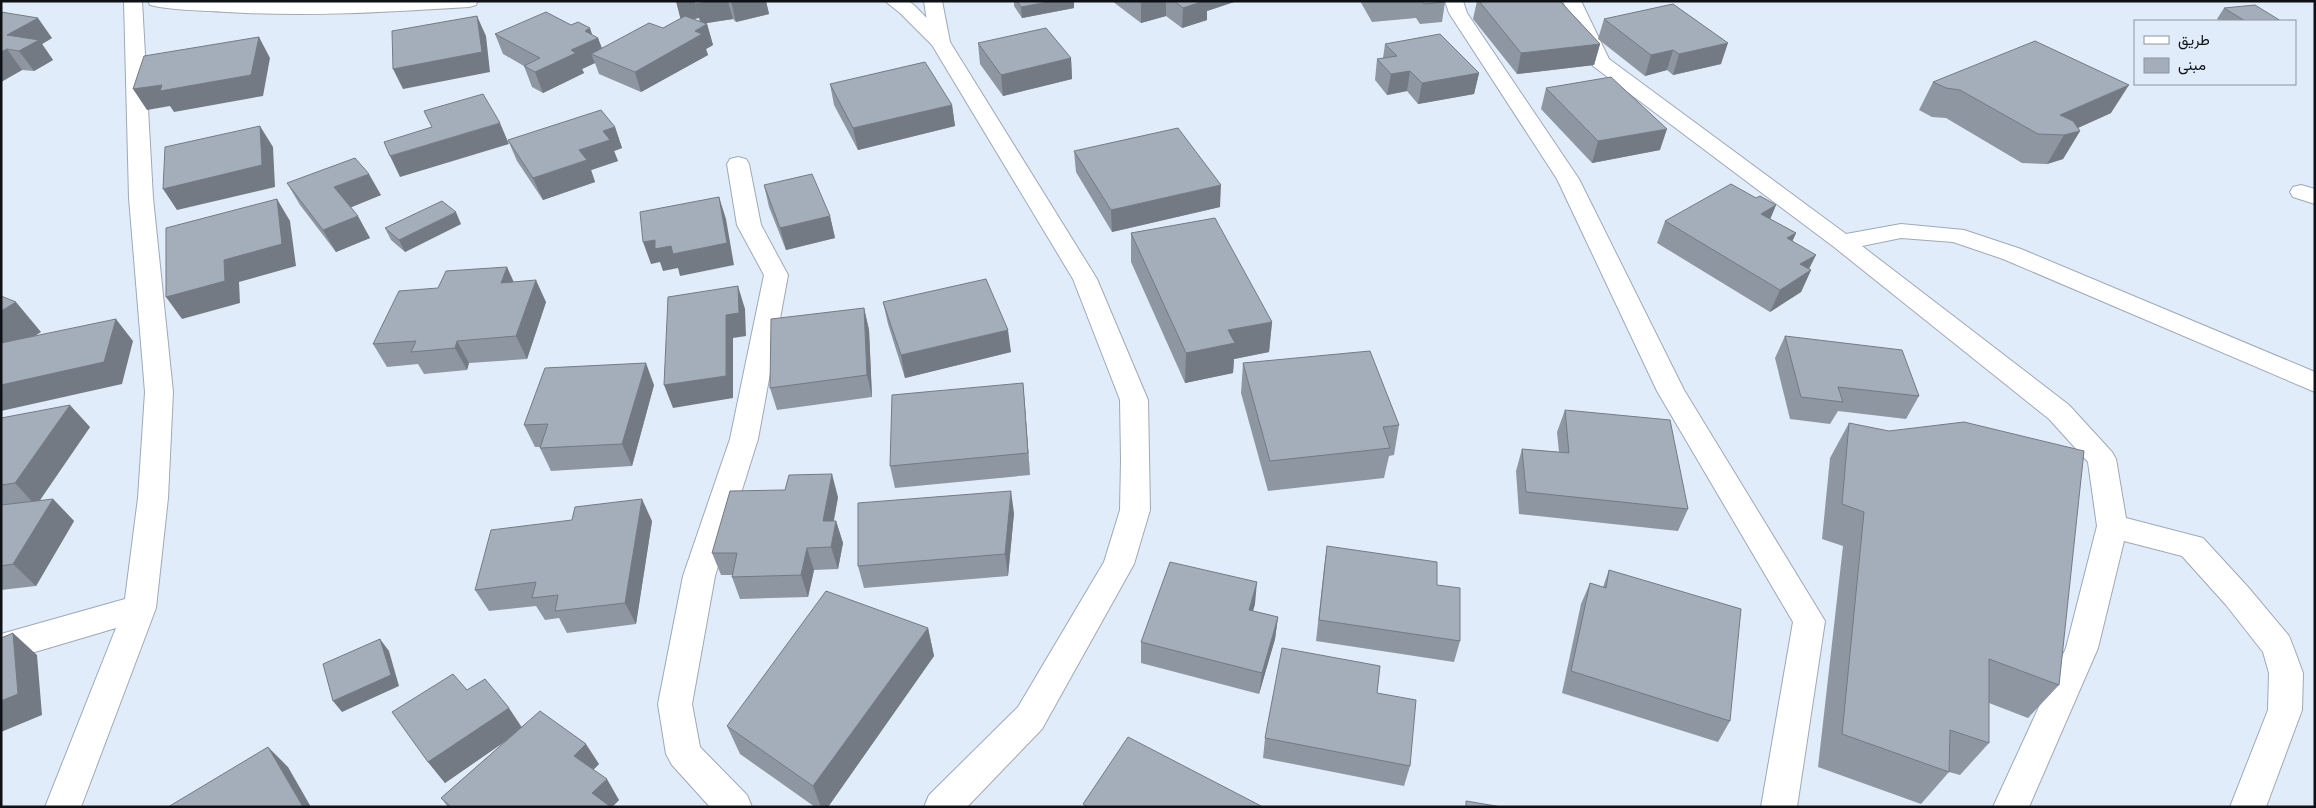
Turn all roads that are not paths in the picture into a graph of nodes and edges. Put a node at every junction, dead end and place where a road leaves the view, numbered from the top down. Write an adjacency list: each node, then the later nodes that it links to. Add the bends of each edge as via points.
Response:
1 (133, 1): 13 (street, via 141,198 159,392 153,498)
2 (157, 1): 3 (street, via 211,7 296,9)
3 (469, 1)
4 (894, 1): 8 (street, via 907,9)
5 (933, 1): 8 (street)
6 (1454, 1): 18 (street, via 1458,13 1568,179 1671,391 1809,621)
7 (1572, 1): 10 (street, via 1600,62)
8 (940, 42): 17 (street, via 1085,279 1134,400 1134,510 1119,564 1030,718)
9 (738, 164): 16 (street, via 749,225 776,275 744,438 699,576 675,704 684,754)
10 (1842, 242): 11 (street, via 1901,230 1956,235 2012,254); 12 (street, via 2058,412 2102,459)
11 (2315, 383)
12 (2112, 526): 19 (street, via 2082,648); 20 (street, via 2192,547 2237,596 2276,646 2286,673 2285,710)
13 (140, 608): 14 (street); 15 (street)
14 (1, 648)
15 (63, 807)
16 (734, 807)
17 (942, 807)
18 (1779, 807)
19 (2011, 807)
20 (2248, 807)

